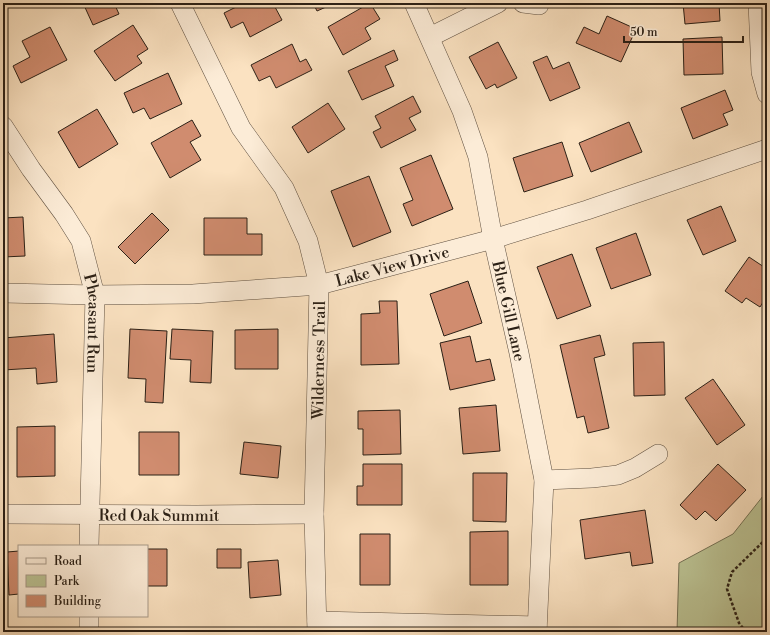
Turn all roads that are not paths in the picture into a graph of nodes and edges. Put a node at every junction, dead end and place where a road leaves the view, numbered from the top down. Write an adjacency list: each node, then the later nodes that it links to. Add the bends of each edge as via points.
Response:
1 (180, 3): 10 (street, Wilderness Trail, via 241,128 284,188 308,241)
2 (414, 3): 5 (street, Blue Gill Lane)
3 (498, 3): 5 (street)
4 (758, 3): 6 (street, via 761,72)
5 (430, 37): 9 (street, Blue Gill Lane, via 462,111 478,157)
6 (767, 94)
7 (3, 126): 12 (street, Pheasant Run, via 81,240)
8 (767, 149): 9 (street, Lake View Drive)
9 (493, 239): 10 (street, Lake View Drive); 14 (street, Blue Gill Lane)
10 (319, 285): 12 (street, Lake View Drive, via 193,294); 17 (street, Wilderness Trail)
11 (3, 293): 12 (street, Lake View Drive)
12 (95, 295): 16 (street, Pheasant Run)
13 (658, 454): 14 (street, via 618,475)
14 (544, 480): 21 (street, Blue Gill Lane)
15 (3, 514): 16 (street, Red Oak Summit)
16 (89, 514): 17 (street, Red Oak Summit); 18 (street, Pheasant Run)
17 (314, 514): 20 (street, Wilderness Trail)
18 (89, 545)
19 (89, 617): 22 (street)
20 (317, 627): 21 (street)
21 (537, 629)
22 (89, 632)

